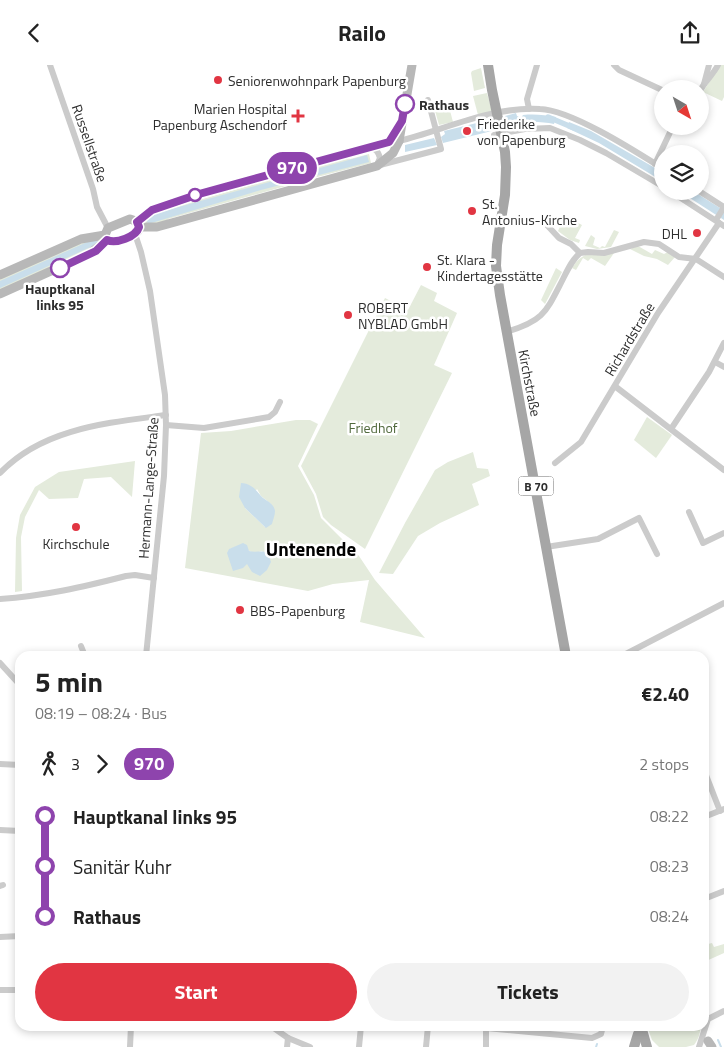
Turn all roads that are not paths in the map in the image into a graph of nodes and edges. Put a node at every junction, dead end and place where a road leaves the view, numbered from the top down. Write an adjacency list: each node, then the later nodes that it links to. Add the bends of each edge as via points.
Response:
1 (50, 65): 30 (street, Russellstraße)
2 (412, 65): 14 (street)
3 (488, 65): 13 (main road, B 70)
4 (536, 65): 12 (street, via 527,99)
5 (614, 65): 10 (street)
6 (709, 65): 8 (street)
7 (718, 65): 9 (street)
8 (704, 80)
9 (709, 80)
10 (654, 86)
11 (428, 100): 15 (street)
12 (529, 109): 13 (street); 21 (street, via 573,118)
13 (497, 113): 15 (street); 16 (main road, Kirchstraße / B 70)
14 (402, 121): 17 (street); 18 (street)
15 (439, 129): 17 (street); 20 (street, via 441,149)
16 (498, 134): 23 (street, via 541,128 558,131 606,153); 36 (main road, Kirchstraße / B 70, via 506,167 496,266)
17 (399, 141): 18 (street); 20 (street)
18 (389, 142): 19 (street); 20 (street, via 385,154)
19 (369, 147): 22 (street, via 379,153); 29 (street, via 152,210)
20 (389, 160): 22 (street)
21 (654, 163)
22 (377, 166): 29 (street, via 157,227)
23 (654, 181)
24 (709, 197): 26 (street)
25 (685, 200): 27 (street)
26 (724, 207): 27 (street, Richardstraße)
27 (719, 221): 32 (street, Richardstraße)
28 (546, 225): 31 (street)
29 (137, 228): 30 (street, via 114,242); 30 (street, via 130,219); 42 (street, Hermann-Lange-Straße, via 149,281)
30 (107, 234): 33 (street, via 81,239); 35 (street, via 89,254)
31 (580, 253): 32 (street, via 604,253 644,242 659,244 679,257); 36 (street, via 567,269 546,311 537,320)
32 (696, 259): 34 (street); 40 (street, Richardstraße, via 658,313)
33 (0, 275)
34 (724, 277)
35 (0, 294)
36 (506, 332): 50 (main road, Kirchstraße / B 70)
37 (724, 343): 38 (street)
38 (715, 362): 39 (street); 44 (street)
39 (724, 367)
40 (616, 387): 44 (street); 45 (street, Richardstraße, via 582,442)
41 (280, 402): 43 (street, via 269,417 204,427)
42 (166, 415): 43 (street, Hermann-Lange-Straße); 47 (street, via 109,422 59,435 32,447)
43 (166, 425): 52 (street, Hermann-Lange-Straße)
44 (672, 429): 46 (street)
45 (555, 463)
46 (724, 470)
47 (0, 473)
48 (689, 513): 49 (street, via 703,543)
49 (724, 533)
50 (546, 547): 51 (street, via 598,539 639,518); 58 (main road, Kirchstraße / B 70)
51 (656, 554)
52 (154, 578): 53 (street, via 126,576 61,592); 57 (street, Hermann-Lange-Straße)
53 (0, 599)
54 (724, 603): 59 (street)
55 (81, 646): 56 (street)
56 (82, 651)
57 (147, 651)
58 (565, 651)
59 (632, 651)
60 (0, 663): 61 (street)
61 (15, 680)
62 (0, 764): 63 (street)
63 (15, 765)
64 (709, 781): 65 (street)
65 (722, 810): 66 (street)
66 (709, 815)
67 (0, 830): 68 (street)
68 (15, 831)
69 (724, 891): 70 (street)
70 (709, 897)
71 (15, 936): 72 (street)
72 (0, 937)
73 (15, 989): 74 (street)
74 (0, 990)
75 (724, 1011): 76 (street)
76 (709, 1018)
77 (131, 1031): 91 (street)
78 (278, 1031): 89 (street)
79 (361, 1031): 94 (street)
80 (428, 1031): 95 (street)
81 (486, 1031): 96 (street)
82 (521, 1031): 83 (street, via 592,1039)
83 (601, 1031)
84 (638, 1031): 97 (main road)
85 (639, 1031): 98 (main road)
86 (640, 1031): 99 (main road)
87 (705, 1031): 100 (street)
88 (707, 1031): 90 (street)
89 (288, 1038): 92 (street); 93 (street)
90 (709, 1045)
91 (130, 1047)
92 (287, 1047)
93 (310, 1047)
94 (359, 1047)
95 (426, 1047)
96 (486, 1047)
97 (634, 1047)
98 (642, 1047)
99 (647, 1047)
100 (700, 1047)

